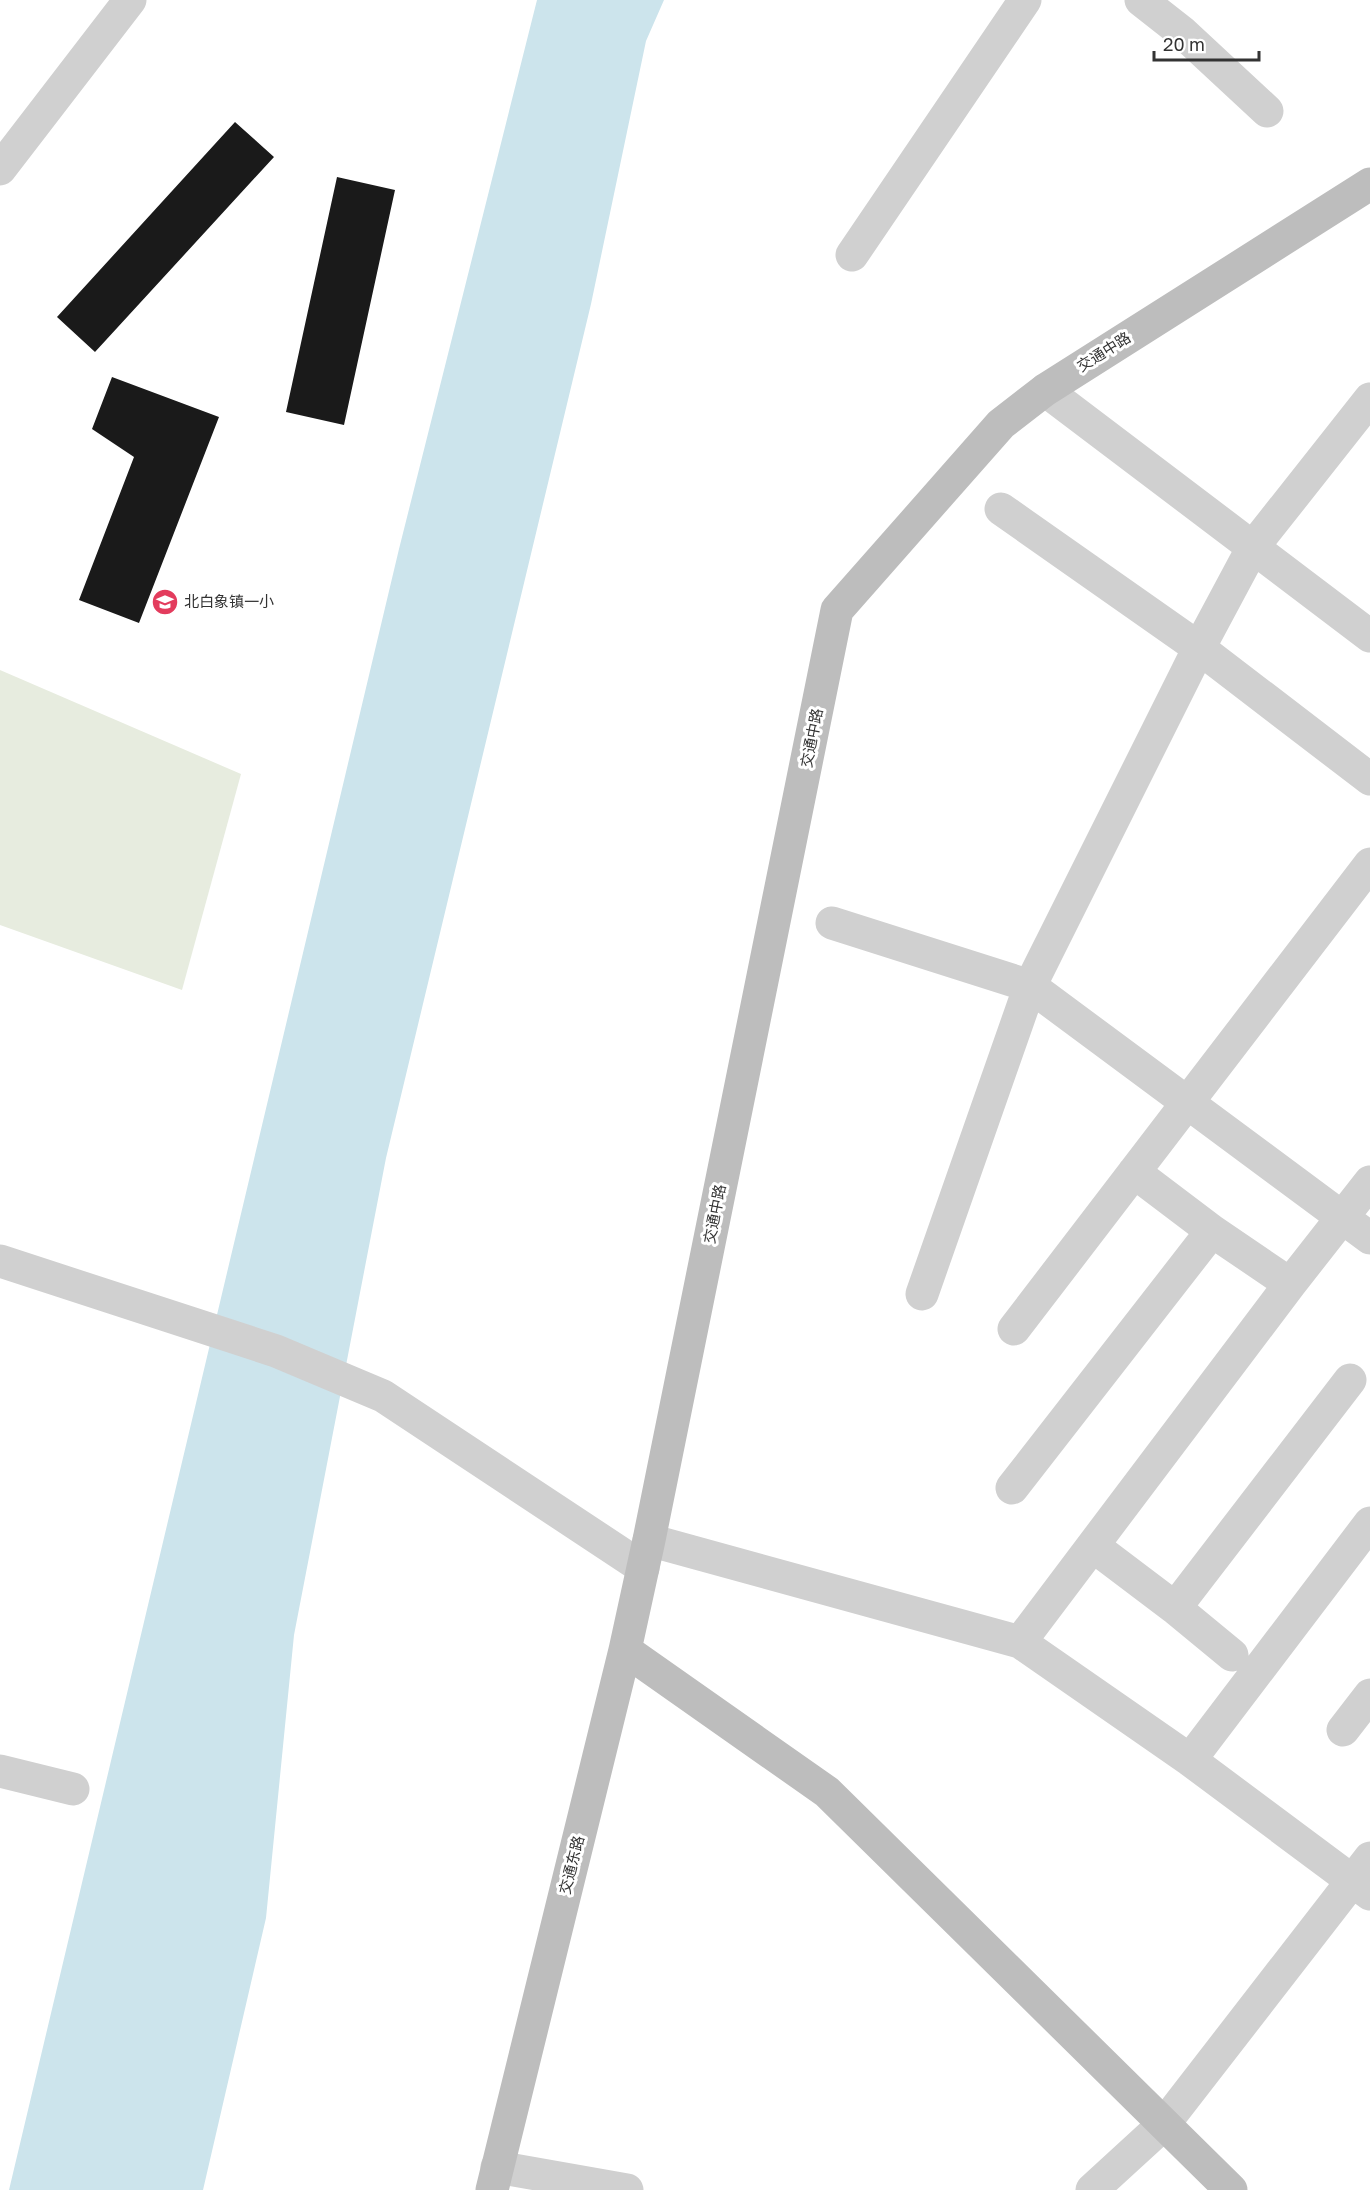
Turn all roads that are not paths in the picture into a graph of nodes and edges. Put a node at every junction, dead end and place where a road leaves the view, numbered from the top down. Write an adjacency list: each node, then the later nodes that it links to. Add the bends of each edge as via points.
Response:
1 (130, 0): 5 (street)
2 (1024, 0): 7 (street)
3 (1141, 0): 4 (street, via 1184,33)
4 (1268, 111)
5 (0, 169)
6 (1370, 184): 8 (street, 交通中路)
7 (852, 255)
8 (1045, 390): 11 (street); 32 (street, 交通中路, via 1001,424 837,610)
9 (1370, 399): 11 (street)
10 (1001, 509): 13 (street)
11 (1253, 547): 12 (street); 13 (street)
12 (1370, 636)
13 (1199, 648): 14 (street); 17 (street)
14 (1370, 779)
15 (1370, 864): 18 (street)
16 (832, 924): 17 (street)
17 (1030, 986): 18 (street); 26 (street)
18 (1186, 1104): 19 (street); 21 (street)
19 (1134, 1172): 22 (street); 27 (street)
20 (1370, 1182): 21 (street)
21 (1343, 1218): 23 (street); 25 (street)
22 (1212, 1231): 25 (street); 29 (street)
23 (1370, 1238)
24 (0, 1261): 32 (street, via 276,1351 383,1396)
25 (1290, 1284): 31 (street)
26 (922, 1294)
27 (1014, 1329)
28 (1350, 1380): 33 (street)
29 (1012, 1488)
30 (1370, 1523): 39 (street)
31 (1093, 1546): 33 (street); 34 (street)
32 (646, 1554): 34 (street); 35 (street, 交通东路)
33 (1175, 1608): 36 (street)
34 (1020, 1642): 39 (street)
35 (625, 1650): 43 (street, via 827,1792); 44 (street, 交通东路)
36 (1232, 1655)
37 (1370, 1695): 38 (street)
38 (1344, 1730)
39 (1190, 1760): 42 (street)
40 (0, 1771): 41 (street)
41 (73, 1789)
42 (1364, 1878): 43 (street)
43 (1164, 2124): 46 (street); 47 (street)
44 (495, 2179): 45 (street)
45 (627, 2190)
46 (1092, 2190)
47 (1231, 2190)

